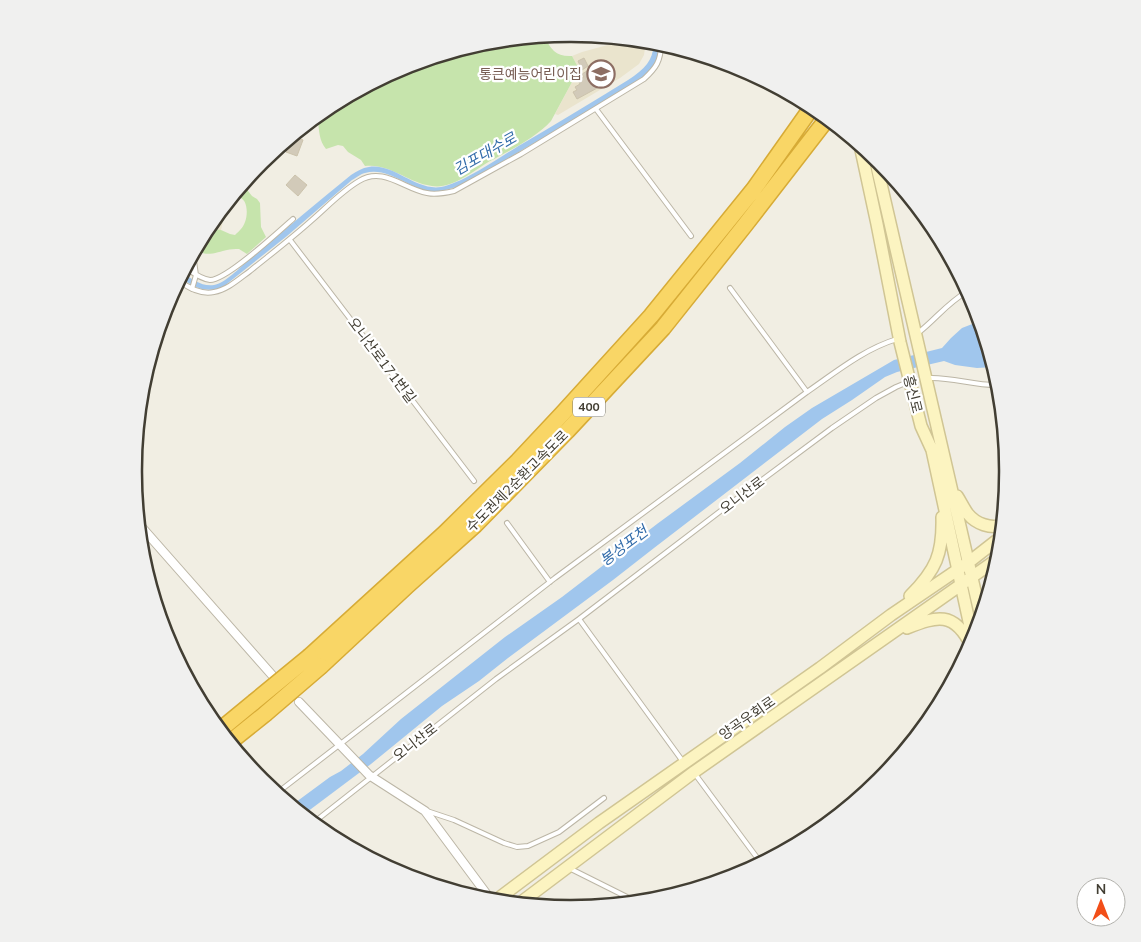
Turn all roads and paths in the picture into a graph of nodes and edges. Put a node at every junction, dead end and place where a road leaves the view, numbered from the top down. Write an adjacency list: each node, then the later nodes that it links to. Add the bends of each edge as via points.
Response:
1 (661, 53): 2 (lane, via 652,72 644,79)
2 (596, 109): 8 (lane); 9 (lane, via 454,191 425,193 382,176 373,175 360,180)
3 (807, 114): 43 (highway, 수도권제2순환고속도로 / 400, bridge, via 754,190 651,316 518,461 310,656)
4 (822, 125): 44 (highway, 수도권제2순환고속도로 / 400, bridge, via 663,328 567,431 475,525 321,666)
5 (863, 158): 18 (main road, 흥신로)
6 (879, 174): 17 (main road, 흥신로)
7 (293, 219): 12 (lane, via 217,279)
8 (691, 236)
9 (290, 240): 15 (lane, via 222,290 212,293); 23 (lane, 오니산로171번길)
10 (195, 265): 12 (lane)
11 (191, 272): 12 (lane)
12 (196, 276): 15 (lane)
13 (185, 284): 15 (lane)
14 (730, 288): 22 (lane)
15 (192, 289)
16 (961, 295): 17 (lane)
17 (916, 337): 19 (main road, 흥신로)
18 (900, 340): 20 (main road, 흥신로); 22 (lane, via 880,344)
19 (926, 374): 21 (lane, 흥신로); 24 (main road, 흥신로)
20 (910, 379): 24 (main road, 흥신로, via 921,426); 37 (lane, 오니산로, via 832,428)
21 (991, 386)
22 (807, 392): 33 (lane)
23 (474, 480)
24 (946, 486): 26 (main road, via 968,515 989,527); 29 (main road, 흥신로); 31 (main road, 흥신로); 36 (main road, via 940,550 934,566 922,584)
25 (507, 523): 33 (lane)
26 (995, 526)
27 (147, 533): 41 (street)
28 (993, 544): 29 (main road, 양곡우회로)
29 (969, 562): 31 (main road, 양곡우회로); 32 (main road, 흥신로)
30 (988, 566): 32 (main road, 양곡우회로)
31 (959, 569): 34 (main road, 흥신로); 36 (main road, 양곡우회로)
32 (972, 577): 34 (main road, 양곡우회로); 35 (main road, 흥신로)
33 (550, 582): 45 (lane)
34 (962, 584): 38 (main road, 흥신로); 40 (main road, 양곡우회로)
35 (978, 603)
36 (891, 614): 46 (main road, 양곡우회로, via 820,668)
37 (579, 619): 46 (lane); 48 (lane, 오니산로)
38 (970, 623)
39 (966, 635): 40 (main road, via 947,619 935,618)
40 (887, 636): 47 (main road, 양곡우회로)
41 (272, 674)
42 (299, 702): 45 (street)
43 (226, 725)
44 (235, 738)
45 (342, 746): 48 (street); 49 (lane)
46 (684, 762): 56 (main road, 양곡우회로)
47 (694, 772): 53 (lane); 54 (main road, 양곡우회로)
48 (371, 776): 51 (street); 52 (lane, 오니산로)
49 (283, 788)
50 (604, 798): 51 (lane, via 559,832 528,846 517,847)
51 (425, 810): 55 (street)
52 (319, 818)
53 (756, 857)
54 (567, 867): 57 (lane); 58 (main road, 양곡우회로)
55 (485, 891)
56 (503, 894)
57 (625, 896)
58 (527, 897)

